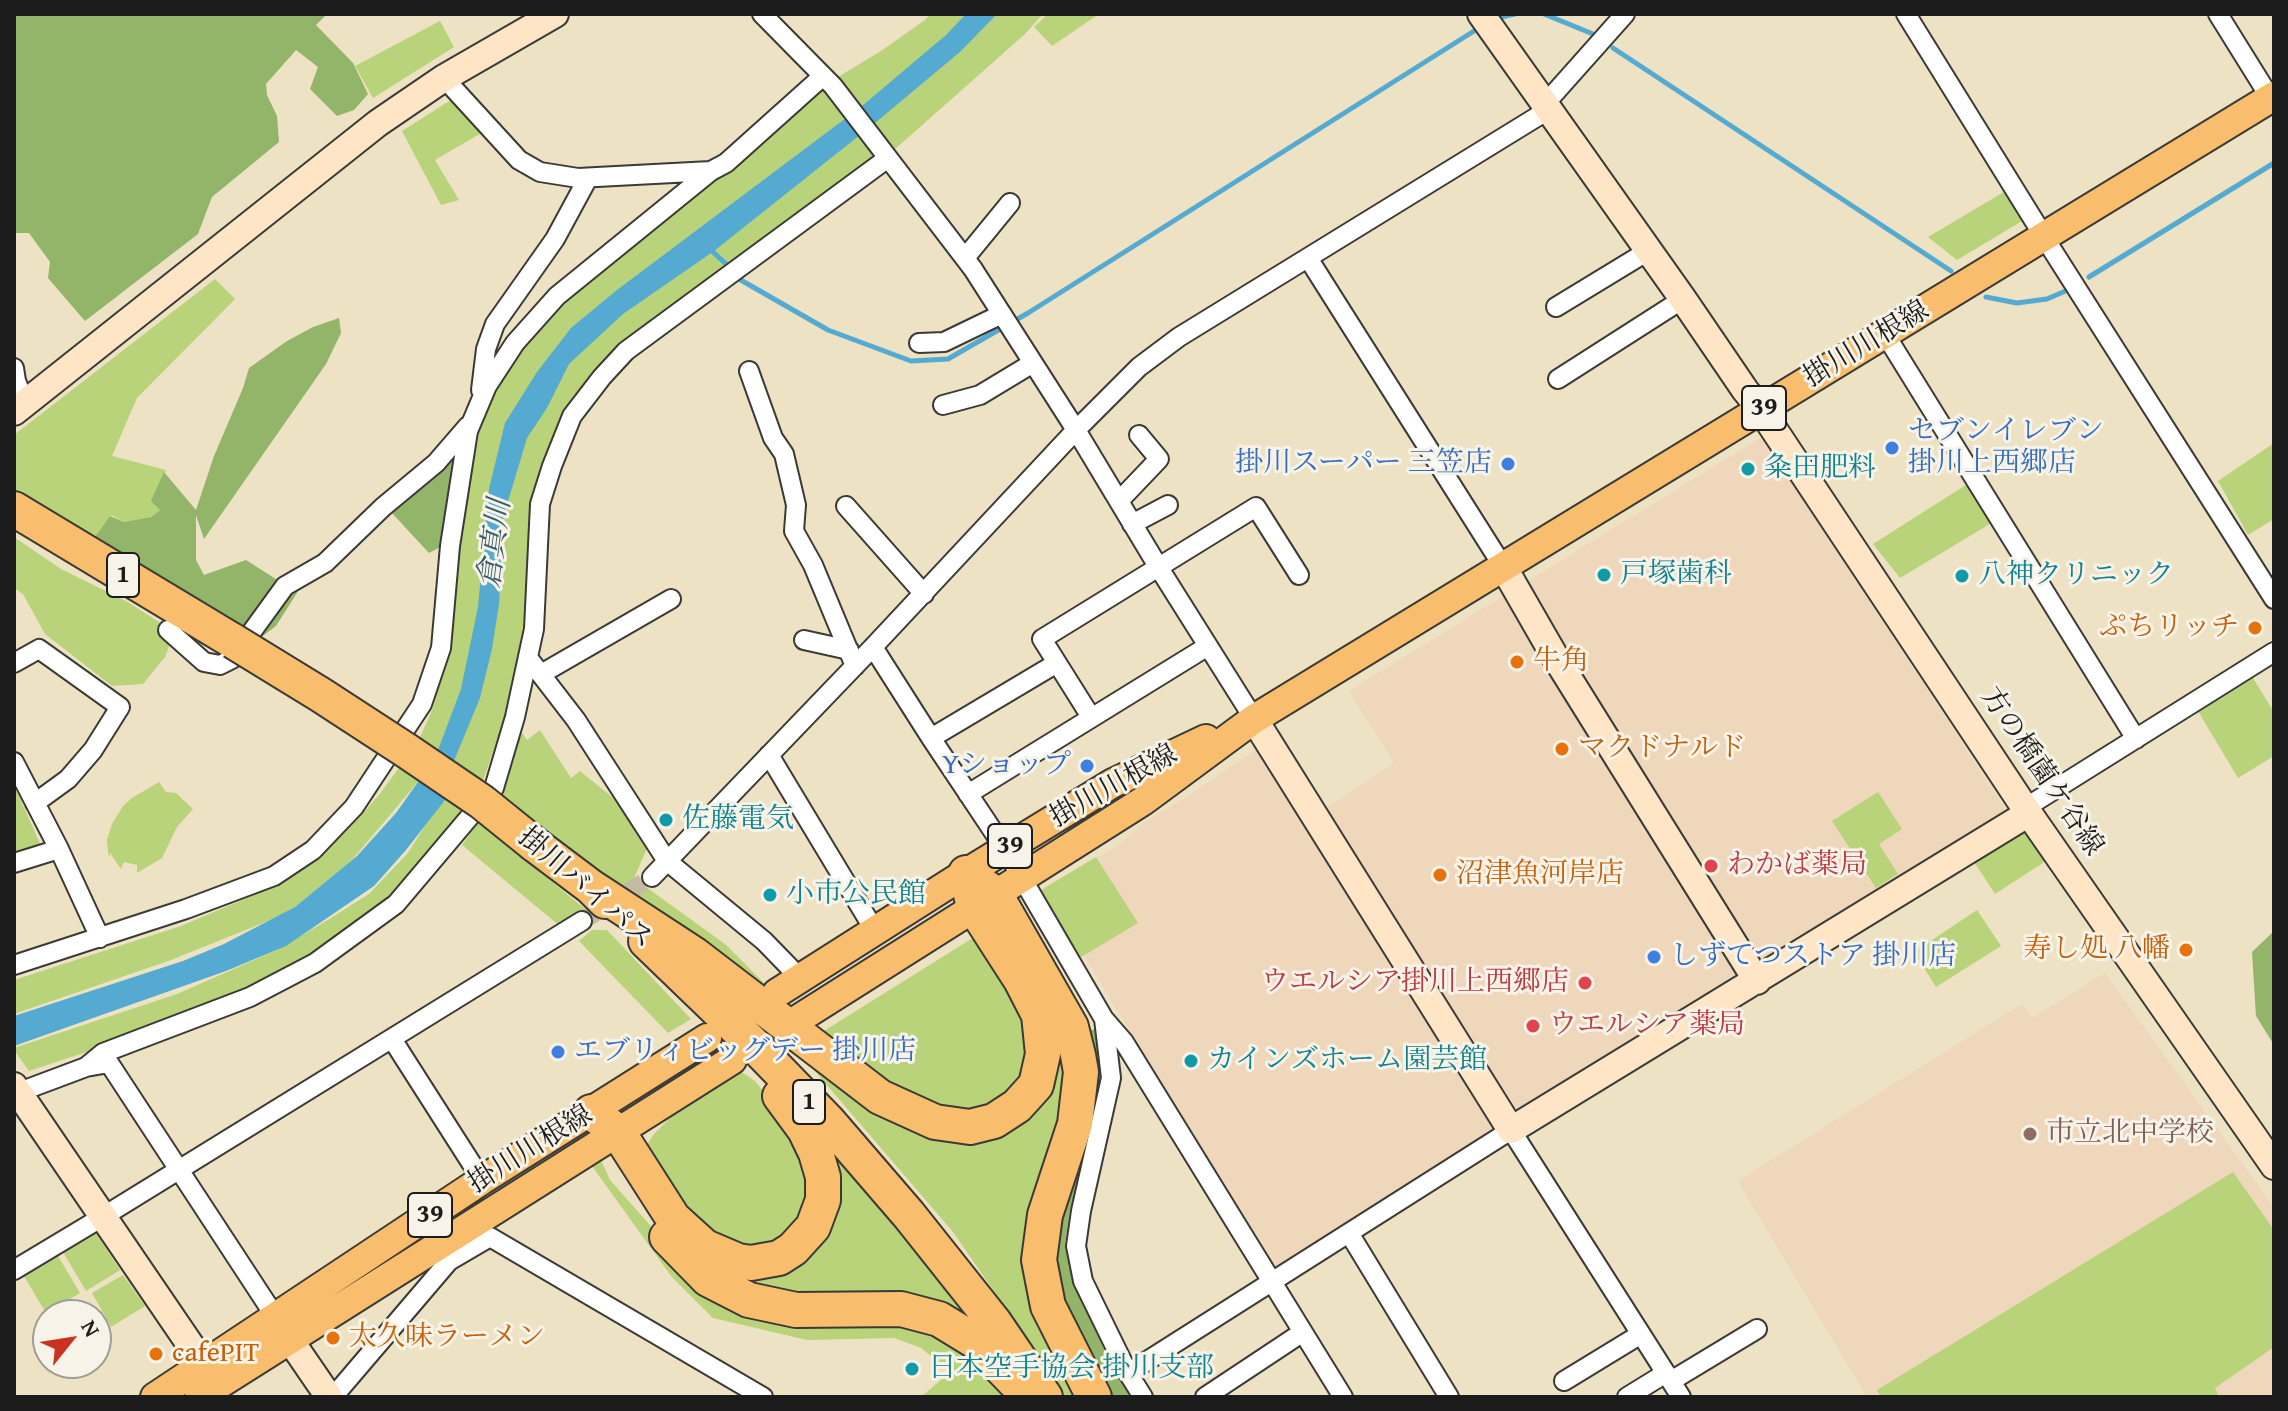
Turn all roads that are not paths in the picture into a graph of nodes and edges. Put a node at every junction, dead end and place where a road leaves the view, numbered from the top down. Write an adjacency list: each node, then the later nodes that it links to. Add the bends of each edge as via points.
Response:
1 (555, 14): 8 (street)
2 (762, 14): 9 (street)
3 (1481, 14): 11 (street, 方の橋薗ケ谷線)
4 (1625, 14): 7 (street)
5 (1906, 14): 16 (street)
6 (2218, 14): 10 (street)
7 (1606, 22): 11 (street)
8 (444, 78): 14 (street, via 519,160 540,172); 30 (street, via 378,123)
9 (828, 81): 12 (street); 13 (street)
10 (2273, 99): 16 (main road, 掛川川根線 / 39)
11 (1546, 107): 17 (street, 方の橋薗ケ谷線); 19 (street)
12 (886, 155): 18 (street); 52 (street, via 626,351 572,416 540,504)
13 (711, 171): 14 (street); 32 (street, via 557,296 515,343)
14 (588, 178): 32 (street, via 555,239 495,324)
15 (1010, 203): 18 (street)
16 (2044, 237): 23 (main road, 掛川川根線 / 39); 45 (street)
17 (1648, 251): 20 (street, 方の橋薗ケ谷線); 21 (street)
18 (965, 258): 22 (street)
19 (1308, 258): 33 (street, via 1179,337 1139,367); 41 (street)
20 (1683, 299): 28 (street); 31 (street, 方の橋薗ケ谷線)
21 (1556, 307)
22 (1002, 314): 24 (street, via 944,342); 25 (street)
23 (1885, 334): 31 (main road, 掛川川根線 / 39); 59 (street)
24 (919, 343)
25 (1033, 363): 29 (street, via 980,395); 33 (street)
26 (14, 368): 30 (street)
27 (749, 371): 51 (street, via 784,454 796,505 794,531)
28 (1558, 379)
29 (943, 405)
30 (20, 407)
31 (1761, 410): 41 (main road, 掛川川根線 / 39); 64 (street, 方の橋薗ケ谷線)
32 (475, 413): 46 (street, via 436,463 325,563 285,586 232,659 220,665 204,662); 75 (street, via 450,546 441,648 422,704 354,807 313,850 274,876)
33 (1076, 430): 35 (street); 43 (street)
34 (1139, 435): 35 (street, via 1159,459)
35 (1119, 501): 39 (street)
36 (1168, 505): 39 (street)
37 (846, 506): 43 (street)
38 (14, 509): 71 (highway, 掛川バイパス / 1, bridge, via 407,751)
39 (1132, 524): 40 (street)
40 (1159, 568): 42 (street, via 1256,507); 48 (street); 54 (street, via 1042,639)
41 (1504, 568): 57 (main road, 掛川川根線 / 39); 77 (street)
42 (1299, 575)
43 (924, 594): 49 (street)
44 (671, 599): 55 (street)
45 (2274, 599)
46 (168, 630)
47 (804, 640): 51 (street)
48 (1208, 646): 56 (street); 57 (street)
49 (873, 647): 51 (street); 58 (street)
50 (2274, 652): 59 (street)
51 (852, 658): 60 (street)
52 (529, 659): 55 (street); 84 (street, via 494,788 396,904 315,963 250,997 103,1053)
53 (14, 663): 63 (street, via 39,649 120,707 68,779)
54 (1057, 663): 56 (street); 58 (street)
55 (541, 674): 67 (street)
56 (1091, 717): 62 (street)
57 (1254, 719): 66 (main road, 掛川川根線 / 39, via 1113,783); 72 (main road, 掛川川根線 / 39, via 1143,801); 87 (street)
58 (931, 738): 62 (street)
59 (2136, 739): 64 (street)
60 (769, 755): 67 (street); 74 (street)
61 (14, 762): 63 (street)
62 (968, 794): 66 (street)
63 (35, 803): 65 (street)
64 (2027, 811): 77 (street); 88 (street, 方の橋薗ケ谷線)
65 (59, 849): 68 (street); 75 (street)
66 (1005, 849): 69 (main road, 掛川川根線 / 39); 72 (street)
67 (667, 861): 70 (street); 78 (street, via 764,941)
68 (14, 863)
69 (966, 873): 72 (highway); 74 (main road, 掛川川根線 / 39)
70 (652, 877)
71 (591, 887): 72 (highway, via 695,955 880,1097 935,1122 970,1127 994,1121 1017,1106 1036,1085 1043,1054 1039,1015 1021,980); 86 (highway, via 666,976 767,1079 805,1130 823,1177 820,1212 813,1227 779,1258 738,1261 705,1247 673,1218); 108 (highway, 掛川バイパス / 1, via 828,1121 994,1322)
72 (997, 893): 79 (main road, 掛川川根線 / 39); 80 (street); 109 (highway, via 1071,1027 1078,1055 1075,1124 1045,1215 1039,1260 1048,1306)
73 (582, 921): 82 (street)
74 (875, 931): 78 (main road, 掛川川根線 / 39)
75 (100, 938): 76 (street)
76 (14, 965)
77 (1757, 981): 87 (street)
78 (789, 986)
79 (800, 1018)
80 (1104, 1019): 94 (street, via 1124,1042); 100 (street, via 1111,1078 1076,1246 1083,1281)
81 (707, 1038): 86 (main road, 掛川川根線 / 39)
82 (392, 1039): 89 (street); 90 (street)
83 (732, 1060): 86 (main road, 掛川川根線 / 39)
84 (86, 1067): 85 (street); 89 (street, via 109,1063)
85 (15, 1091): 91 (street)
86 (602, 1129): 90 (main road, 掛川川根線 / 39); 95 (main road, 掛川川根線 / 39); 107 (highway, via 659,1229 708,1279 749,1300 796,1310 901,1309 939,1319 975,1341)
87 (1511, 1130): 92 (street); 98 (street)
88 (2274, 1166)
89 (180, 1169): 91 (street); 95 (street)
90 (482, 1180): 95 (main road, 掛川川根線 / 39)
91 (104, 1216): 93 (street); 99 (street)
92 (1349, 1233): 94 (street); 113 (street)
93 (14, 1270)
94 (1273, 1281): 97 (street); 100 (street)
95 (283, 1329): 99 (main road, 掛川川根線 / 39); 104 (main road, 掛川川根線 / 39); 105 (street)
96 (1757, 1329): 102 (street)
97 (1303, 1332): 111 (street); 112 (street)
98 (1641, 1334): 101 (street); 102 (street)
99 (204, 1365): 103 (main road, 掛川川根線 / 39)
100 (1128, 1373): 110 (street)
101 (1564, 1381)
102 (1673, 1384): 114 (street)
103 (155, 1397)
104 (199, 1397)
105 (331, 1397): 106 (street, via 449,1261 490,1237)
106 (763, 1397)
107 (1026, 1397)
108 (1045, 1397)
109 (1094, 1397)
110 (1143, 1397)
111 (1205, 1397)
112 (1343, 1397)
113 (1449, 1397)
114 (1627, 1397)

